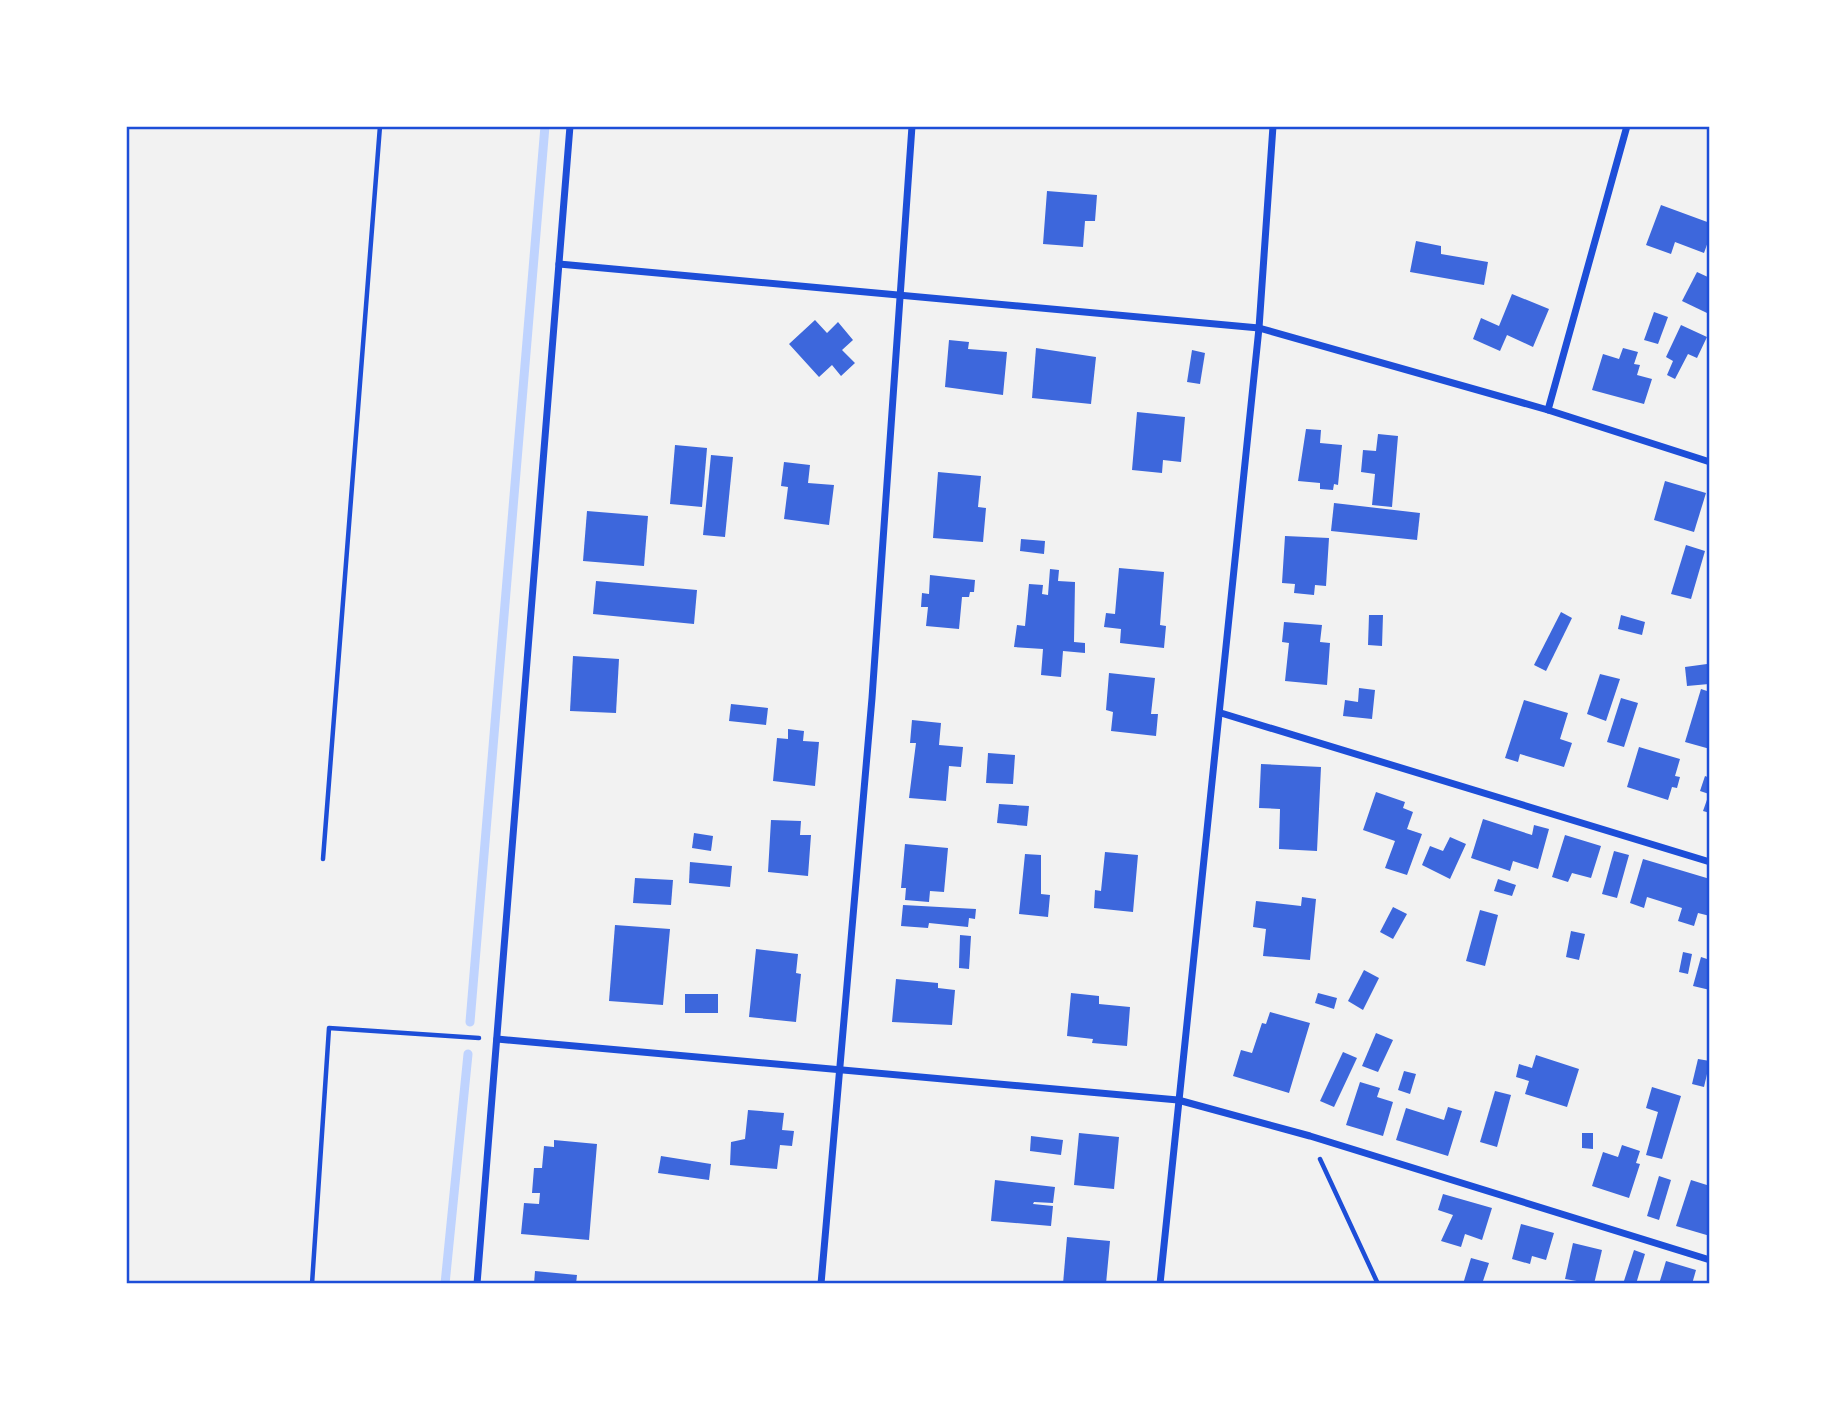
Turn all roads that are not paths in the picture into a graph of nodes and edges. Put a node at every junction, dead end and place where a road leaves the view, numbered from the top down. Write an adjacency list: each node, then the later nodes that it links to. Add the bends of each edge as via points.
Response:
1 (570, 126): 5 (street)
2 (912, 126): 6 (street)
3 (1273, 126): 7 (street)
4 (1627, 126): 8 (street)
5 (559, 264): 6 (street); 12 (street)
6 (900, 294): 7 (street); 13 (street, via 872,698)
7 (1259, 328): 8 (street); 10 (street)
8 (1548, 411): 9 (street)
9 (1710, 461)
10 (1220, 713): 11 (street); 14 (street)
11 (1710, 862)
12 (497, 1039): 13 (street); 16 (street)
13 (837, 1068): 14 (street); 17 (street)
14 (1178, 1100): 15 (street, via 1310,1136); 18 (street)
15 (1710, 1260)
16 (477, 1284)
17 (821, 1284)
18 (1160, 1284)

